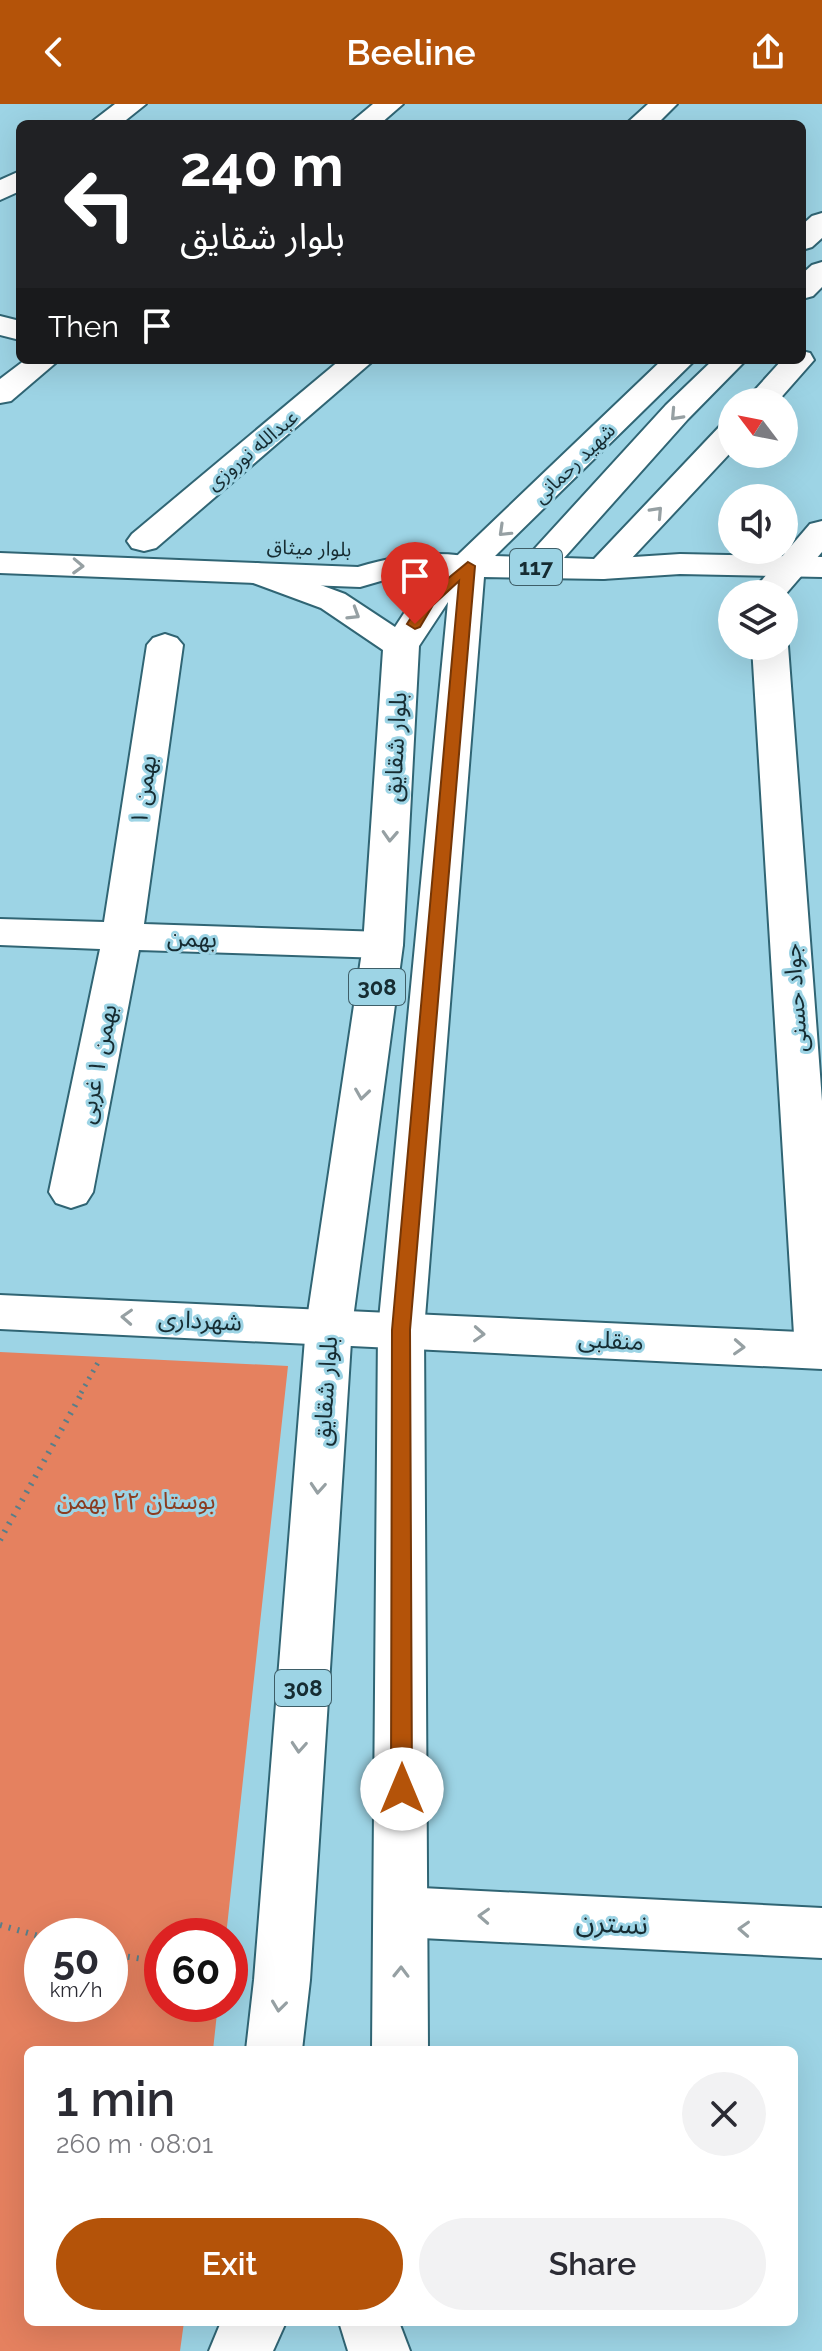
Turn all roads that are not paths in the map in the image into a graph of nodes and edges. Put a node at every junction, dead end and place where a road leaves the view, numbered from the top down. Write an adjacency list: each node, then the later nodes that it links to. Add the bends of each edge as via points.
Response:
1 (133, 104): 4 (main road)
2 (390, 104): 5 (main road)
3 (664, 104): 6 (main road)
4 (109, 120)
5 (368, 120)
6 (645, 120)
7 (822, 222): 8 (main road)
8 (806, 237)
9 (822, 271): 10 (main road)
10 (806, 286)
11 (822, 336): 12 (main road)
12 (806, 353)
13 (39, 364): 19 (main road)
14 (354, 364): 23 (main road, عبدالله نوروزی)
15 (676, 364): 26 (main road, شهید رحمانی / 308, one-way to 26)
16 (727, 364): 28 (main road, شهید رحمانی, one-way to 28)
17 (795, 364): 18 (main road)
18 (773, 388)
19 (0, 394)
20 (718, 448): 29 (main road, one-way to 20)
21 (822, 531): 27 (main road)
22 (0, 536): 23 (main road, بلوار میثاق / 117)
23 (144, 541): 25 (main road, بلوار میثاق / 117, via 374,551)
24 (0, 563): 30 (main road, بلوار میثاق / 117, one-way to 30)
25 (403, 564): 26 (main road, 117); 30 (main road, بلوار میثاق / 117, via 360,577)
26 (468, 566): 28 (main road, 117); 36 (main road, بلوار شقایق / 308, via 428,602); 44 (main road, 308)
27 (806, 566): 29 (main road); 31 (main road)
28 (537, 567): 29 (main road, 117)
29 (613, 569): 32 (main road, via 681,586)
30 (257, 573): 36 (main road, one-way to 36, via 333,601)
31 (785, 580)
32 (718, 589)
33 (798, 594): 34 (main road)
34 (822, 595)
35 (165, 645): 39 (main road, بهمن ۱)
36 (401, 646): 40 (main road, بلوار شقایق / 308, one-way to 40)
37 (771, 660): 45 (main road, جواد حسنی)
38 (0, 932): 39 (main road, بهمن)
39 (122, 936): 40 (main road, بهمن); 41 (main road, بهمن ۱ غربی)
40 (383, 945): 43 (main road, بلوار شقایق / 308, one-way to 43)
41 (71, 1192)
42 (0, 1312): 43 (main road, شهرداری, one-way to 42)
43 (329, 1326): 44 (main road, شهرداری); 48 (main road, بلوار شقایق / 308, one-way to 48)
44 (401, 1330): 45 (main road, منقلبی, one-way to 45); 46 (main road, 308)
45 (820, 1351)
46 (402, 1912): 47 (main road, نسترن, one-way to 46); 49 (main road, 308, one-way to 46)
47 (822, 1933)
48 (274, 2046)
49 (400, 2046)
50 (370, 2326): 52 (main road)
51 (396, 2326): 53 (main road)
52 (379, 2351)
53 (396, 2351)

